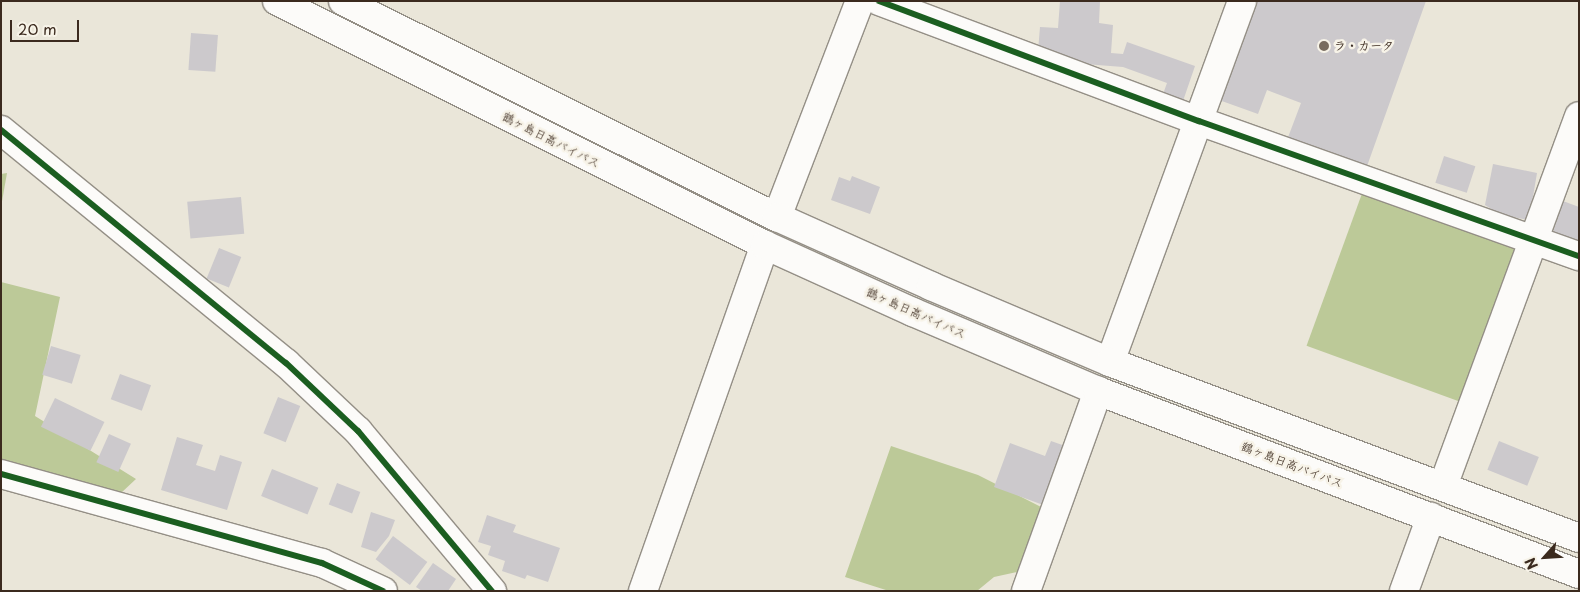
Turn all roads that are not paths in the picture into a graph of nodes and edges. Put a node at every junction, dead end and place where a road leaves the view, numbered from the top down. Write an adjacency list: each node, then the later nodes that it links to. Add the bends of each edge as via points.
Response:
1 (277, 1): 11 (main road, 鶴ヶ島日高バイパス)
2 (343, 1): 9 (main road)
3 (860, 1): 9 (main road)
4 (879, 1): 7 (main road)
5 (1242, 1): 7 (main road)
6 (1579, 116): 10 (main road)
7 (1199, 121): 10 (main road); 13 (main road)
8 (1, 130): 21 (main road, via 286,363 358,431)
9 (777, 217): 13 (main road)
10 (1534, 240): 12 (main road); 16 (main road)
11 (765, 245): 14 (main road, 鶴ヶ島日高バイパス); 22 (main road)
12 (1579, 256)
13 (1110, 362): 16 (main road)
14 (1098, 391): 17 (main road, 鶴ヶ島日高バイパス); 23 (main road)
15 (1, 474): 20 (main road, via 322,562)
16 (1443, 486): 18 (main road)
17 (1430, 517): 19 (main road, 鶴ヶ島日高バイパス); 24 (main road)
18 (1579, 538)
19 (1579, 574)
20 (382, 591)
21 (492, 591)
22 (642, 591)
23 (1026, 591)
24 (1404, 591)

